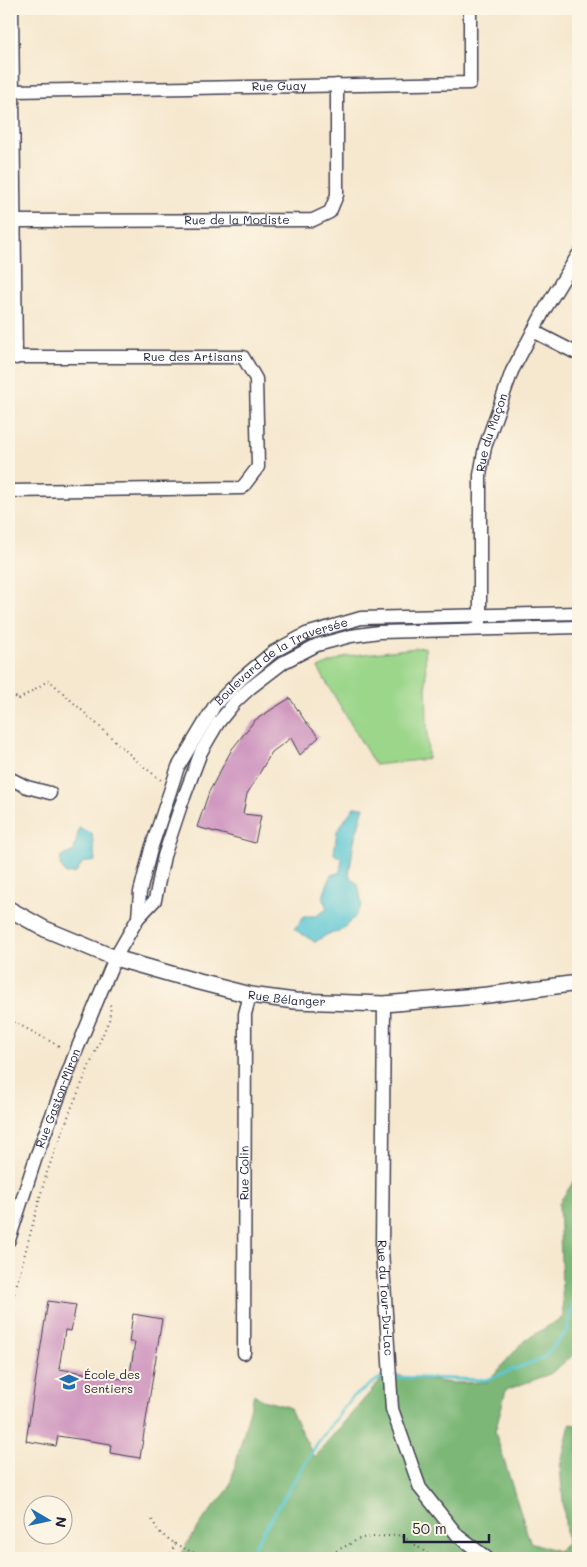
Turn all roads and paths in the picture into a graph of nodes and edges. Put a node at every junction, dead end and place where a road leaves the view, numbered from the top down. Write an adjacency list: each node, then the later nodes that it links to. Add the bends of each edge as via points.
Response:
1 (12, 9): 4 (street)
2 (470, 9): 3 (street, Rue Guay, via 470,83)
3 (337, 85): 4 (street, Rue Guay); 5 (street, Rue de la Modiste, via 337,195 330,212 313,220)
4 (13, 91): 5 (street)
5 (15, 221): 9 (street)
6 (578, 255): 7 (street, Rue du Maçon)
7 (533, 331): 8 (street); 12 (street, Rue du Maçon, via 512,371 485,446 480,475)
8 (578, 354)
9 (13, 358): 10 (street, Rue des Artisans, via 242,357 256,379 258,467 242,488)
10 (9, 491)
11 (578, 612): 12 (street, Boulevard de la Traversée)
12 (480, 615): 14 (street, Rue du Maçon); 17 (street, Boulevard de la Traversée, via 361,618 306,634 273,652 215,705 178,767)
13 (578, 628): 14 (street, Boulevard de la Traversée)
14 (480, 630): 20 (street, Boulevard de la Traversée, via 379,632 351,636 317,646 284,662 250,688 218,723 201,752 164,856 155,900)
15 (9, 689): 17 (path, via 18,700 49,680 139,763)
16 (9, 778): 18 (street)
17 (171, 787): 20 (street, Boulevard de la Traversée, via 140,892)
18 (50, 793)
19 (9, 909): 21 (street, Rue Bélanger)
20 (138, 918): 21 (street, Boulevard de la Traversée)
21 (115, 958): 23 (street, Rue Bélanger); 24 (street, Rue Gaston-Miron)
22 (578, 983): 25 (street, Rue Bélanger)
23 (250, 995): 25 (street, Rue Bélanger); 30 (street, Rue Colin, via 245,1014)
24 (99, 997): 28 (street, Rue Gaston-Miron, via 36,1157); 29 (path, via 112,1006 110,1020 46,1175)
25 (384, 1004): 37 (street, Rue du Tour-Du-Lac, via 382,1250 392,1410 420,1488 458,1536)
26 (9, 1020): 27 (path)
27 (60, 1047)
28 (9, 1240)
29 (9, 1313)
30 (244, 1353)
31 (152, 1520): 32 (path, via 159,1532)
32 (175, 1544): 33 (path); 34 (path)
33 (169, 1558)
34 (205, 1558)
35 (323, 1558): 36 (path, via 360,1538 401,1535)
36 (434, 1558)
37 (487, 1558)

